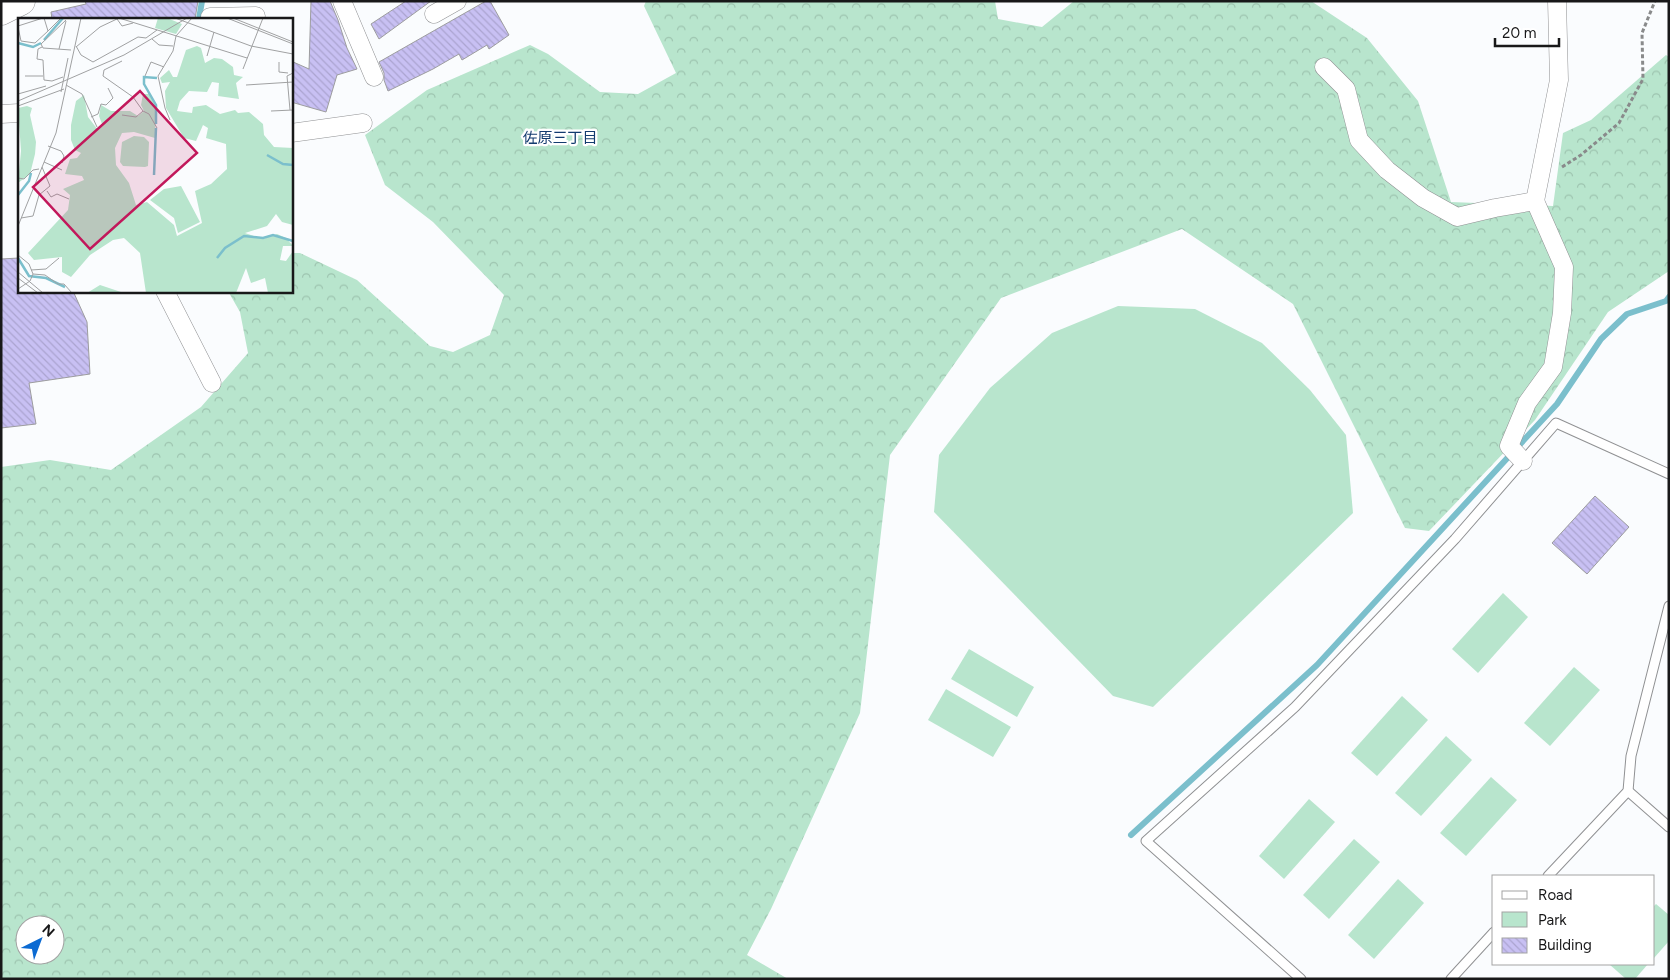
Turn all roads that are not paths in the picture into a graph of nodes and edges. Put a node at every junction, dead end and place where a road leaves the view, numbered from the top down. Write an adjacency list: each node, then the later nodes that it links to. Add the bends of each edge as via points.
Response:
1 (21, 1): 5 (main road)
2 (342, 1): 10 (street)
3 (458, 1): 7 (street)
4 (1557, 1): 15 (street, via 1559,80)
5 (1, 10)
6 (210, 12): 8 (street)
7 (434, 14)
8 (256, 16)
9 (1324, 67): 15 (street, via 1346,89 1359,140 1387,170 1423,198 1457,217)
10 (374, 77)
11 (1, 114): 12 (street)
12 (18, 114)
13 (363, 123): 14 (street)
14 (292, 133)
15 (1535, 201): 18 (street, via 1564,267 1562,313 1553,367 1527,403 1509,446)
16 (166, 292): 17 (street)
17 (212, 383)
18 (1523, 461): 19 (lane, via 1556,423); 25 (lane, via 1456,539 1296,707 1146,841)
19 (1669, 474)
20 (1669, 606): 21 (lane, via 1631,756)
21 (1628, 791): 22 (lane); 23 (lane)
22 (1669, 827)
23 (1549, 875)
24 (1492, 934): 26 (lane)
25 (1301, 979)
26 (1450, 979)

